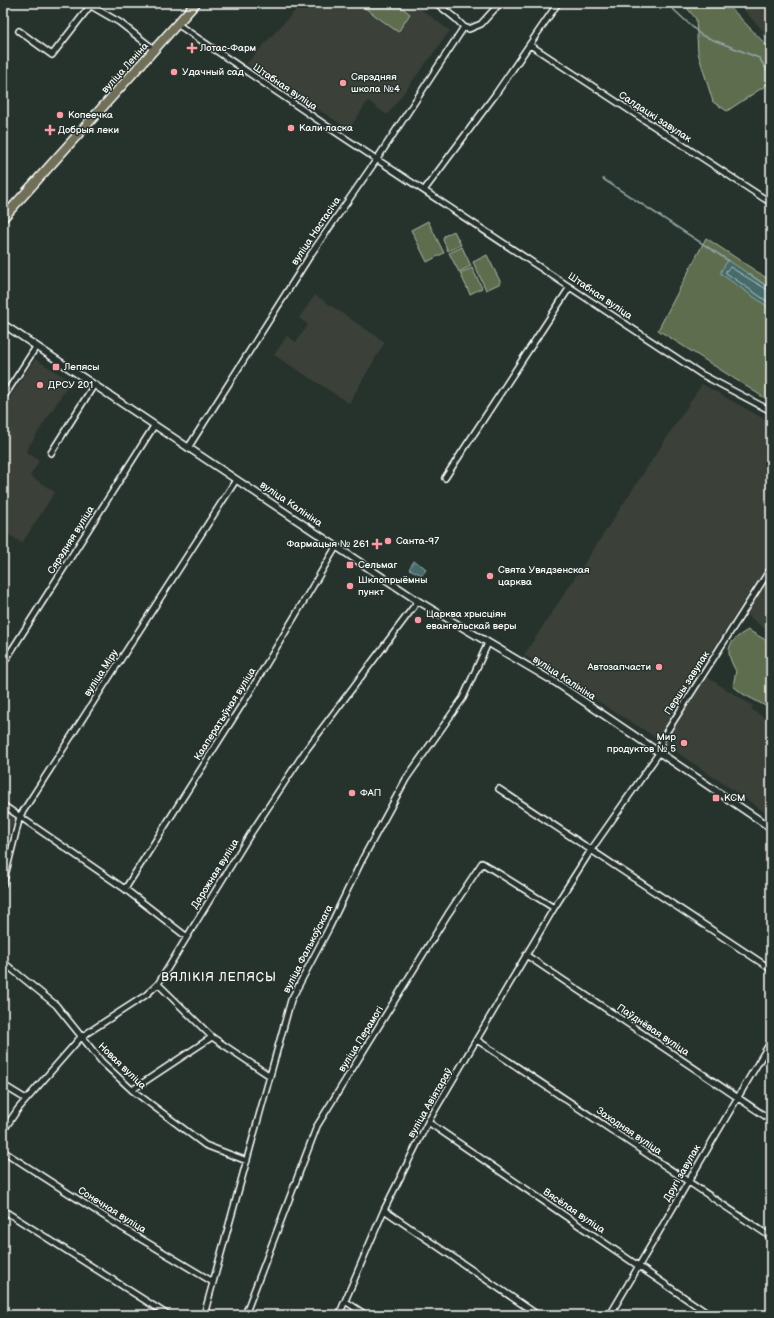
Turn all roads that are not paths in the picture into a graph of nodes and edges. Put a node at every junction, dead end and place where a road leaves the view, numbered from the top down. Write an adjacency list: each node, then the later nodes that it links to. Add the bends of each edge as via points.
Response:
1 (196, 3): 6 (main road, вуліца Леніна)
2 (436, 3): 7 (street)
3 (500, 3): 7 (street, via 481,24 469,29)
4 (558, 3): 9 (street)
5 (88, 4): 8 (street, via 52,55); 10 (street, via 119,22)
6 (177, 24): 10 (main road, вуліца Леніна); 11 (street, Штабная вуліца)
7 (464, 28): 11 (street, вуліца Настасіча)
8 (19, 30)
9 (530, 45): 12 (street); 13 (street, Салдацкі завулак)
10 (155, 50): 14 (main road, вуліца Леніна)
11 (377, 159): 12 (street, Штабная вуліца); 22 (street, вуліца Настасіча, via 311,254)
12 (425, 189): 15 (street, Штабная вуліца)
13 (771, 203)
14 (3, 218)
15 (570, 287): 20 (street, Штабная вуліца, via 701,374); 24 (street)
16 (3, 324): 17 (street, вуліца Калініна)
17 (36, 346): 18 (street, вуліца Калініна); 19 (street)
18 (94, 385): 21 (street, вуліца Калініна); 23 (street)
19 (3, 398)
20 (771, 411)
21 (154, 426): 22 (street, вуліца Калініна); 30 (street, Сярэдняя вуліца)
22 (188, 448): 25 (street, вуліца Калініна)
23 (51, 453)
24 (445, 478)
25 (236, 480): 26 (street, вуліца Калініна); 34 (street, вуліца Міру)
26 (336, 547): 28 (street, вуліца Калініна); 38 (street, Кааператыўная вуліца, via 248,695)
27 (771, 568): 31 (street, Першы завулак, via 662,739)
28 (418, 601): 29 (street, вуліца Калініна); 40 (street, Дарожная вуліца, via 306,750 251,832)
29 (488, 643): 31 (street, вуліца Калініна, via 558,684); 49 (street, вуліца Фалькоўскага, via 463,698 406,779 294,994)
30 (3, 664)
31 (658, 753): 35 (street, вуліца Калініна); 36 (street, Першы завулак)
32 (500, 789): 36 (street)
33 (3, 805): 34 (street)
34 (20, 816): 37 (street, вуліца Міру); 38 (street)
35 (771, 828)
36 (591, 850): 39 (street, Першы завулак); 43 (street)
37 (3, 884)
38 (125, 889): 40 (street)
39 (554, 908): 41 (street, вуліца Авіятараў); 68 (street, вуліца Перамогі, via 482,863 317,1126)
40 (187, 937): 44 (street, Дарожная вуліца)
41 (526, 955): 47 (street, вуліца Авіятараў); 52 (street, Паўднёвая вуліца)
42 (3, 962): 45 (street, Новая вуліца, via 56,1005)
43 (771, 969)
44 (158, 984): 45 (street, Дарожная вуліца, via 146,995); 46 (street)
45 (81, 1036): 51 (street, Новая вуліца, via 102,1062); 53 (street, Дарожная вуліца)
46 (212, 1037): 49 (street); 51 (street)
47 (477, 1040): 55 (street, вуліца Авіятараў); 59 (street, Заходняя вуліца)
48 (771, 1041): 52 (street, Другі завулак)
49 (270, 1076): 58 (street, вуліца Фалькоўскага)
50 (3, 1085): 53 (street)
51 (132, 1090): 58 (street, Новая вуліца, via 205,1145)
52 (737, 1097): 54 (street, Паўднёвая вуліца); 59 (street, Другі завулак)
53 (26, 1099): 56 (street, Дарожная вуліца)
54 (771, 1120)
55 (428, 1122): 61 (street, вуліца Авіятараў); 63 (street, Вясёлая вуліца)
56 (3, 1131)
57 (3, 1151): 64 (street, Сонечная вуліца, via 121,1227)
58 (246, 1161): 64 (street, вуліца Фалькоўскага)
59 (688, 1182): 62 (street, Заходняя вуліца); 63 (street, Другі завулак)
60 (3, 1210): 66 (street)
61 (384, 1210): 65 (street, вуліца Авіятараў); 71 (street)
62 (771, 1237)
63 (640, 1267): 72 (street, Другі завулак); 73 (street, Вясёлая вуліца)
64 (213, 1282): 67 (street, вуліца Фалькоўскага)
65 (345, 1300): 69 (street, вуліца Авіятараў); 70 (street)
66 (168, 1315)
67 (204, 1315)
68 (245, 1315)
69 (339, 1315)
70 (366, 1315)
71 (538, 1315)
72 (610, 1315)
73 (710, 1315)

